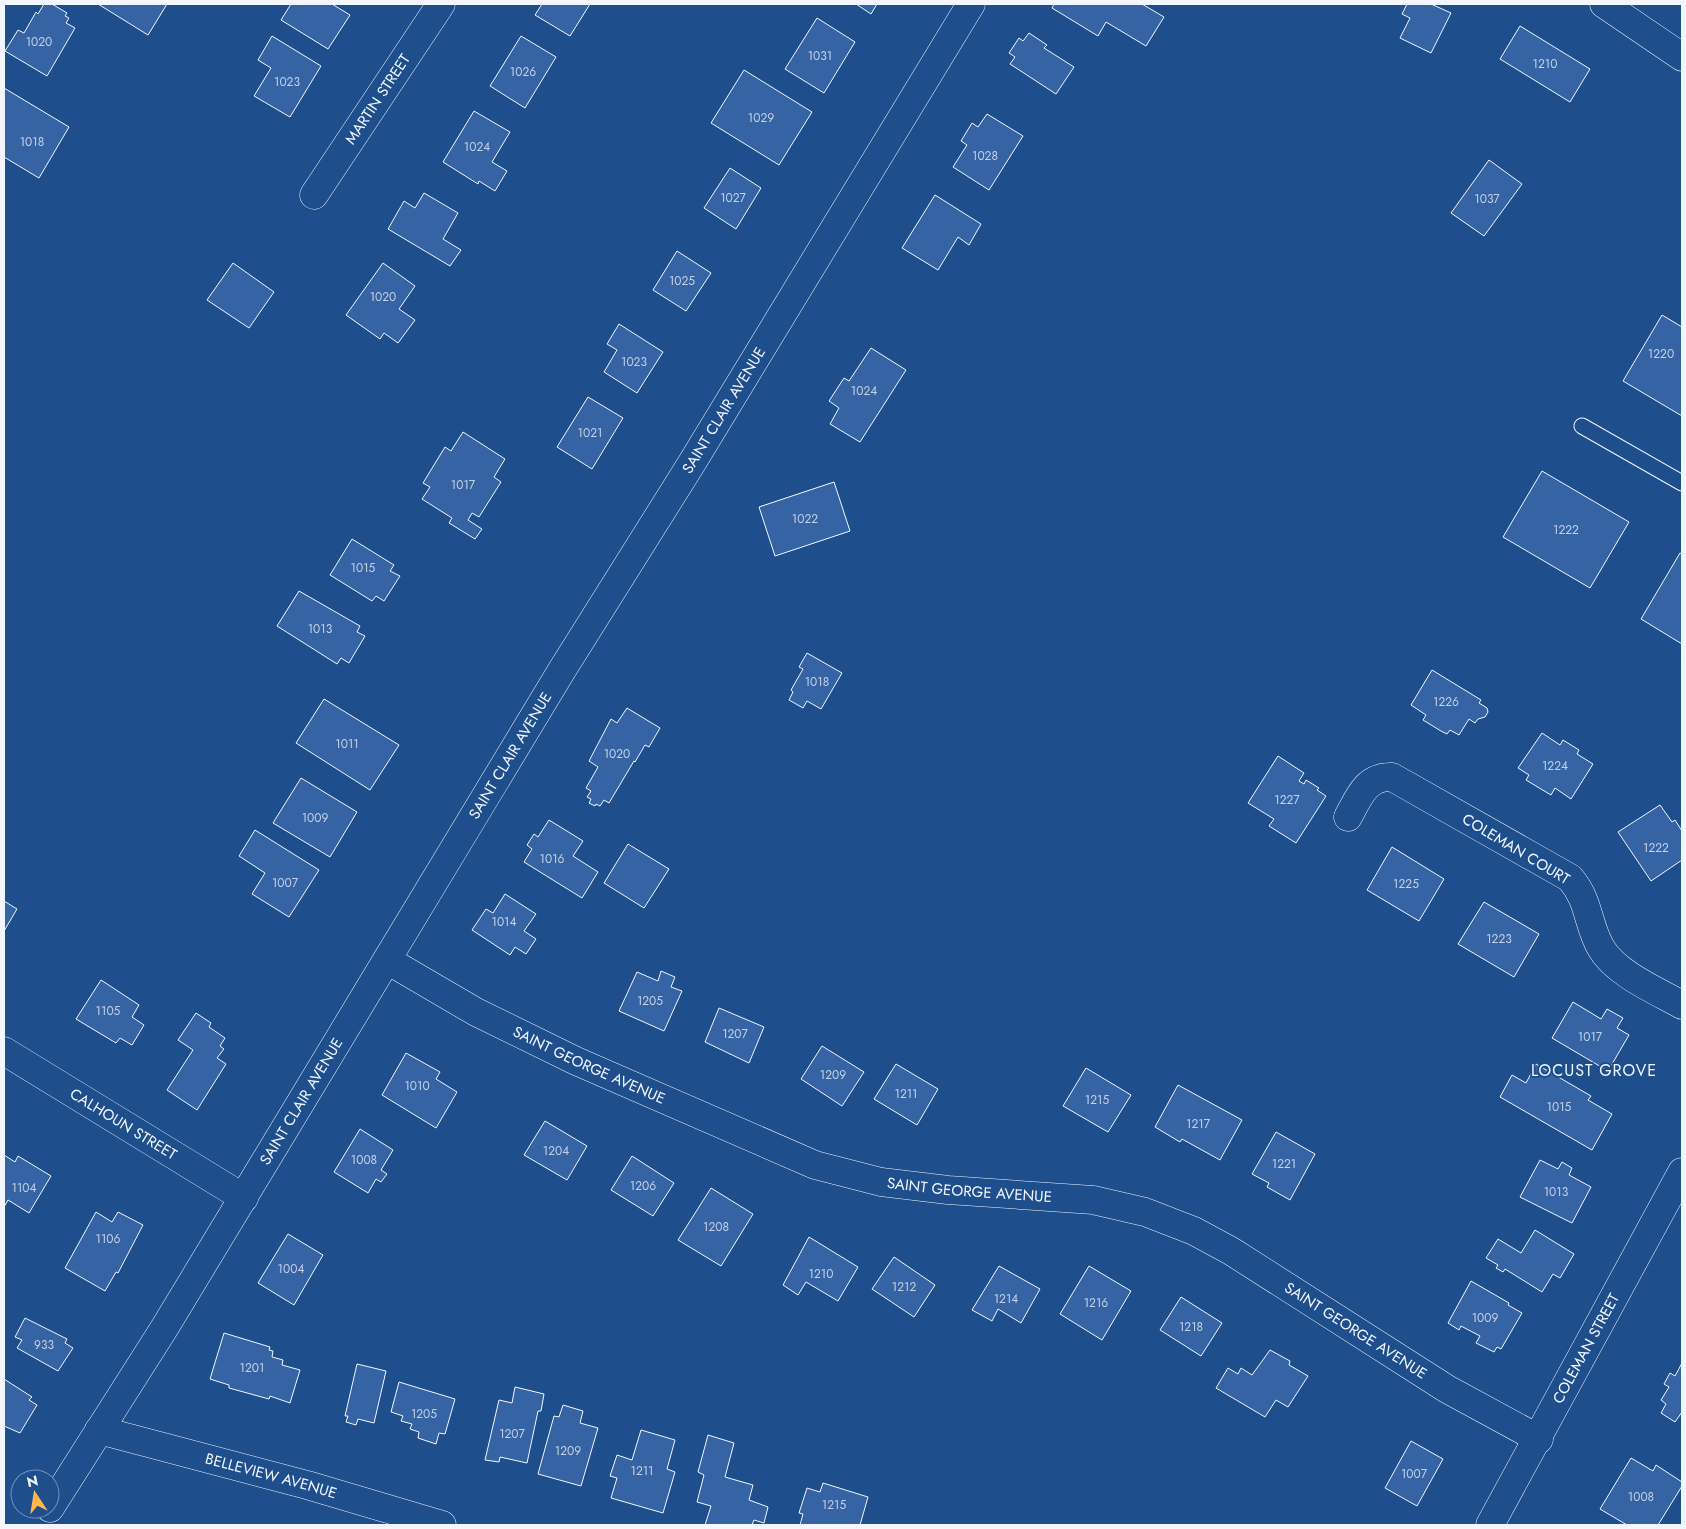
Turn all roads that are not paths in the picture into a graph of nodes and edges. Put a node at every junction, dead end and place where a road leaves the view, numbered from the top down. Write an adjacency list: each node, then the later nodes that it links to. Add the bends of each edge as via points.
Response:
1 (442, 4): 5 (street, MARTIN STREET)
2 (971, 4): 9 (street, SAINT CLAIR AVENUE)
3 (1604, 4): 4 (street)
4 (1682, 58)
5 (314, 196)
6 (1582, 426): 7 (lane)
7 (1682, 483)
8 (1348, 817): 10 (street, COLEMAN COURT, via 1370,781 1382,776 1392,777 1570,878 1581,891 1600,947 1612,964)
9 (387, 960): 13 (street, SAINT CLAIR AVENUE); 15 (street, SAINT GEORGE AVENUE, via 476,1012 568,1057 815,1165 881,1182 1093,1200 1145,1212 1194,1231 1447,1389)
10 (1682, 1006)
11 (4, 1051): 13 (street, CALHOUN STREET)
12 (1682, 1172): 15 (street, COLEMAN STREET)
13 (244, 1198): 14 (street, SAINT CLAIR AVENUE)
14 (99, 1430): 16 (street, SAINT CLAIR AVENUE); 17 (street, BELLEVIEW AVENUE, via 307,1485)
15 (1538, 1438): 18 (street, COLEMAN STREET)
16 (60, 1493)
17 (442, 1525)
18 (1490, 1525)

